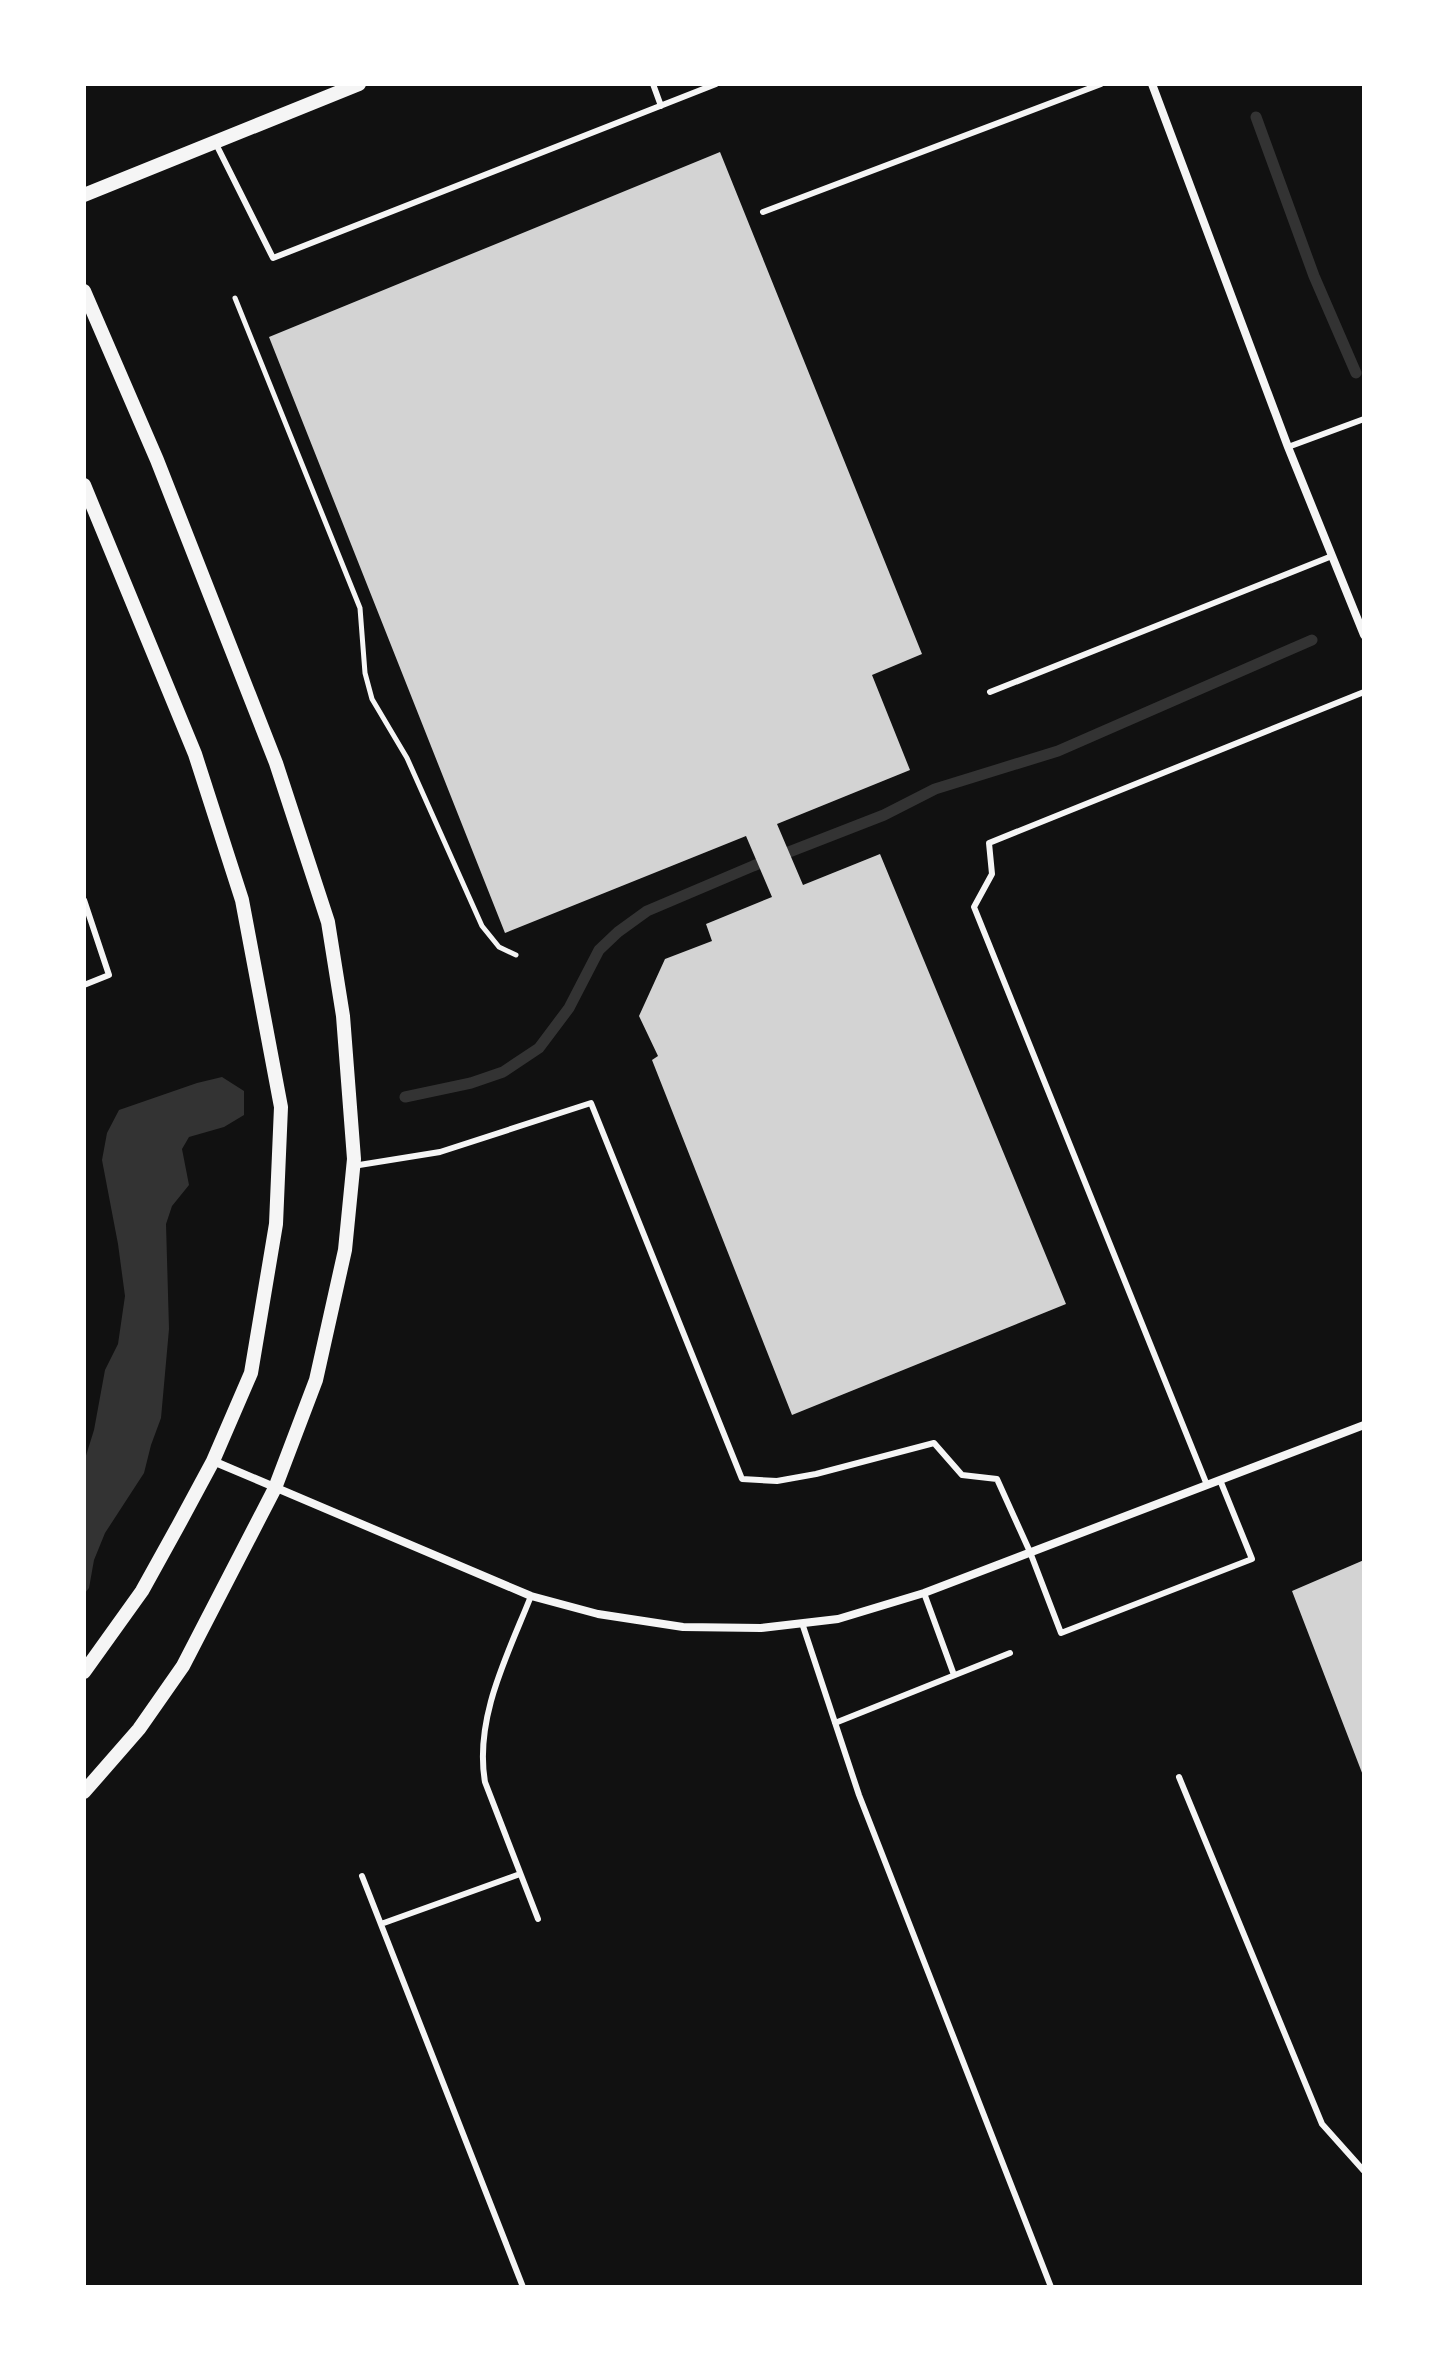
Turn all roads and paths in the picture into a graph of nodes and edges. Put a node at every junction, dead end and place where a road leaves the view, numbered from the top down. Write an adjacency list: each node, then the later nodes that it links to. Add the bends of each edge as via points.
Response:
1 (359, 84): 7 (street)
2 (653, 84): 6 (lane)
3 (716, 84): 6 (lane)
4 (1101, 84): 9 (lane)
5 (1152, 84): 13 (street)
6 (661, 106): 7 (lane, via 273,258)
7 (215, 142): 8 (street)
8 (84, 195)
9 (763, 212)
10 (84, 291): 22 (street, via 157,460 264,734 328,922 343,1016)
11 (235, 298): 20 (path, via 360,608 372,699 407,758 482,926 499,947)
12 (1364, 419): 13 (lane)
13 (1288, 447): 15 (street)
14 (84, 485): 24 (street, via 195,754 242,900 281,1107 276,1224 251,1373)
15 (1332, 556): 16 (street); 17 (lane)
16 (1364, 635)
17 (990, 692)
18 (1364, 692): 26 (lane, via 989,843 992,874 974,907)
19 (84, 900): 21 (lane, via 109,975)
20 (516, 955)
21 (84, 985)
22 (353, 1166): 27 (street, via 345,1250 316,1380); 28 (lane, via 440,1152 591,1103 742,1479 777,1481 816,1474 934,1443 962,1475 997,1479)
23 (1364, 1425): 25 (street)
24 (213, 1461): 27 (street); 33 (street, via 142,1591)
25 (1220, 1480): 26 (street); 28 (lane, via 1252,1559 1061,1633)
26 (1207, 1485): 28 (street)
27 (275, 1488): 30 (street); 37 (street, via 183,1666 139,1729)
28 (1030, 1552): 29 (street)
29 (924, 1593): 31 (street, via 838,1619); 34 (lane)
30 (531, 1596): 31 (street, via 598,1614 683,1627); 38 (lane, via 501,1674 481,1760)
31 (802, 1623): 35 (lane)
32 (1010, 1653): 34 (lane)
33 (84, 1672)
34 (954, 1675): 35 (lane)
35 (835, 1723): 44 (lane)
36 (1179, 1777): 42 (lane, via 1322,2124)
37 (84, 1792)
38 (520, 1874): 40 (lane); 41 (lane)
39 (362, 1876): 41 (lane)
40 (538, 1919)
41 (381, 1924): 43 (lane)
42 (1364, 2171)
43 (523, 2287)
44 (1051, 2287)

